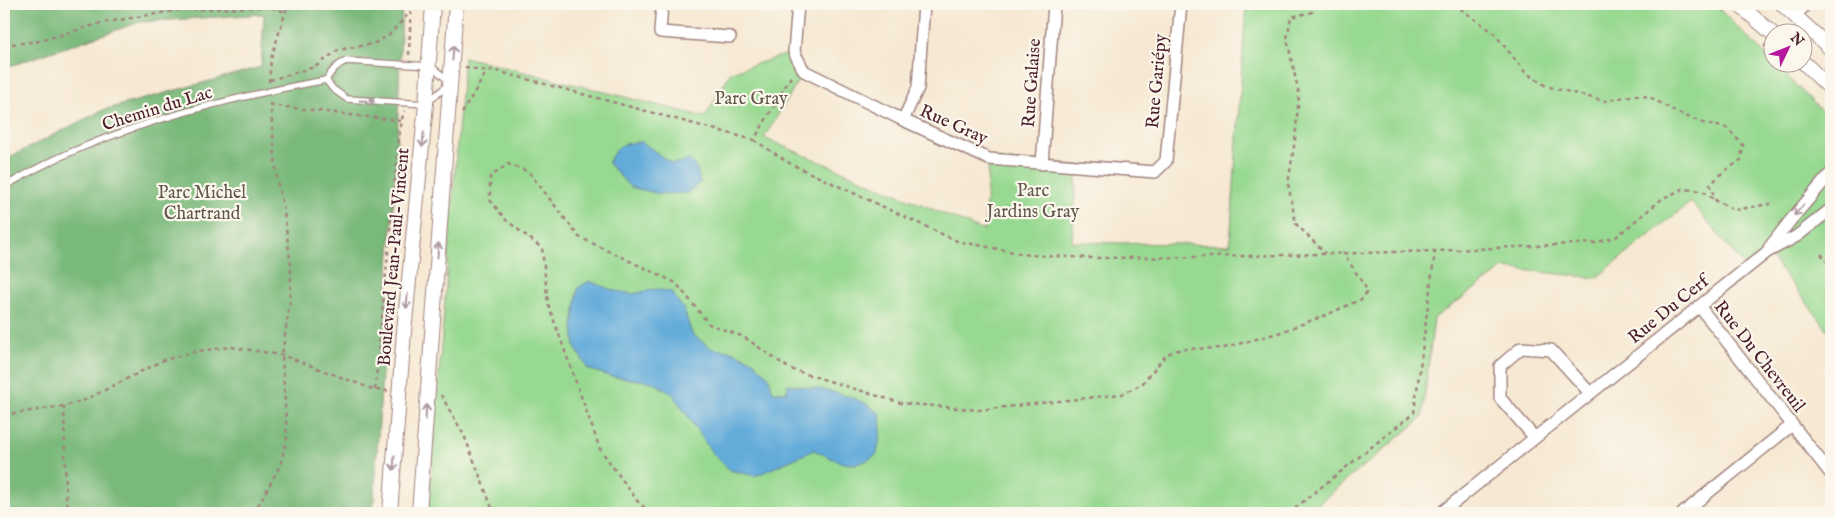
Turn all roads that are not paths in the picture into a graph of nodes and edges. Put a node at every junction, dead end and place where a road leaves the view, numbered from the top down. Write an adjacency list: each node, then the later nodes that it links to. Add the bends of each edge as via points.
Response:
1 (433, 4): 15 (street, Boulevard Jean-Paul-Vincent)
2 (456, 4): 18 (street, one-way to 2)
3 (662, 4): 13 (street, via 660,32)
4 (798, 4): 21 (street, Rue Gray, via 794,52 804,71)
5 (924, 4): 21 (street, via 918,88)
6 (1054, 4): 23 (street, Rue Galaise)
7 (1181, 4): 22 (street, Rue Gariépy)
8 (1738, 4): 12 (street)
9 (1782, 4): 11 (street)
10 (1810, 4): 11 (lane)
11 (1797, 18): 14 (street)
12 (1762, 24)
13 (730, 37)
14 (1831, 49)
15 (430, 66): 17 (lane, via 346,61 333,69); 18 (lane); 20 (street, Boulevard Jean-Paul-Vincent)
16 (1812, 71): 19 (street)
17 (326, 80): 20 (lane, one-way to 20, via 347,99); 25 (lane, Chemin du Lac, via 269,91 159,120 93,143 26,173)
18 (451, 82): 20 (lane); 34 (street, one-way to 18)
19 (1831, 89)
20 (419, 104): 33 (street, Boulevard Jean-Paul-Vincent, one-way to 33)
21 (903, 120): 23 (street, Rue Gray, via 989,159)
22 (1166, 161): 23 (street, Rue Gray, via 1155,172)
23 (1042, 164)
24 (1831, 173): 27 (street, Rue Du Cerf, one-way to 27)
25 (4, 187)
26 (1831, 209): 27 (street, Rue Du Cerf, via 1797,236)
27 (1767, 252): 28 (street, Rue Du Cerf)
28 (1699, 306): 29 (street, Rue Du Cerf); 30 (street, Rue Du Chevreuil)
29 (1590, 393): 31 (street, Rue Du Cerf); 31 (street, via 1551,350 1521,348 1500,366 1500,398)
30 (1792, 425): 32 (street, Rue Du Chevreuil); 36 (street)
31 (1535, 438): 35 (street, Rue Du Cerf)
32 (1831, 474)
33 (390, 513)
34 (419, 513)
35 (1441, 513)
36 (1683, 513)

